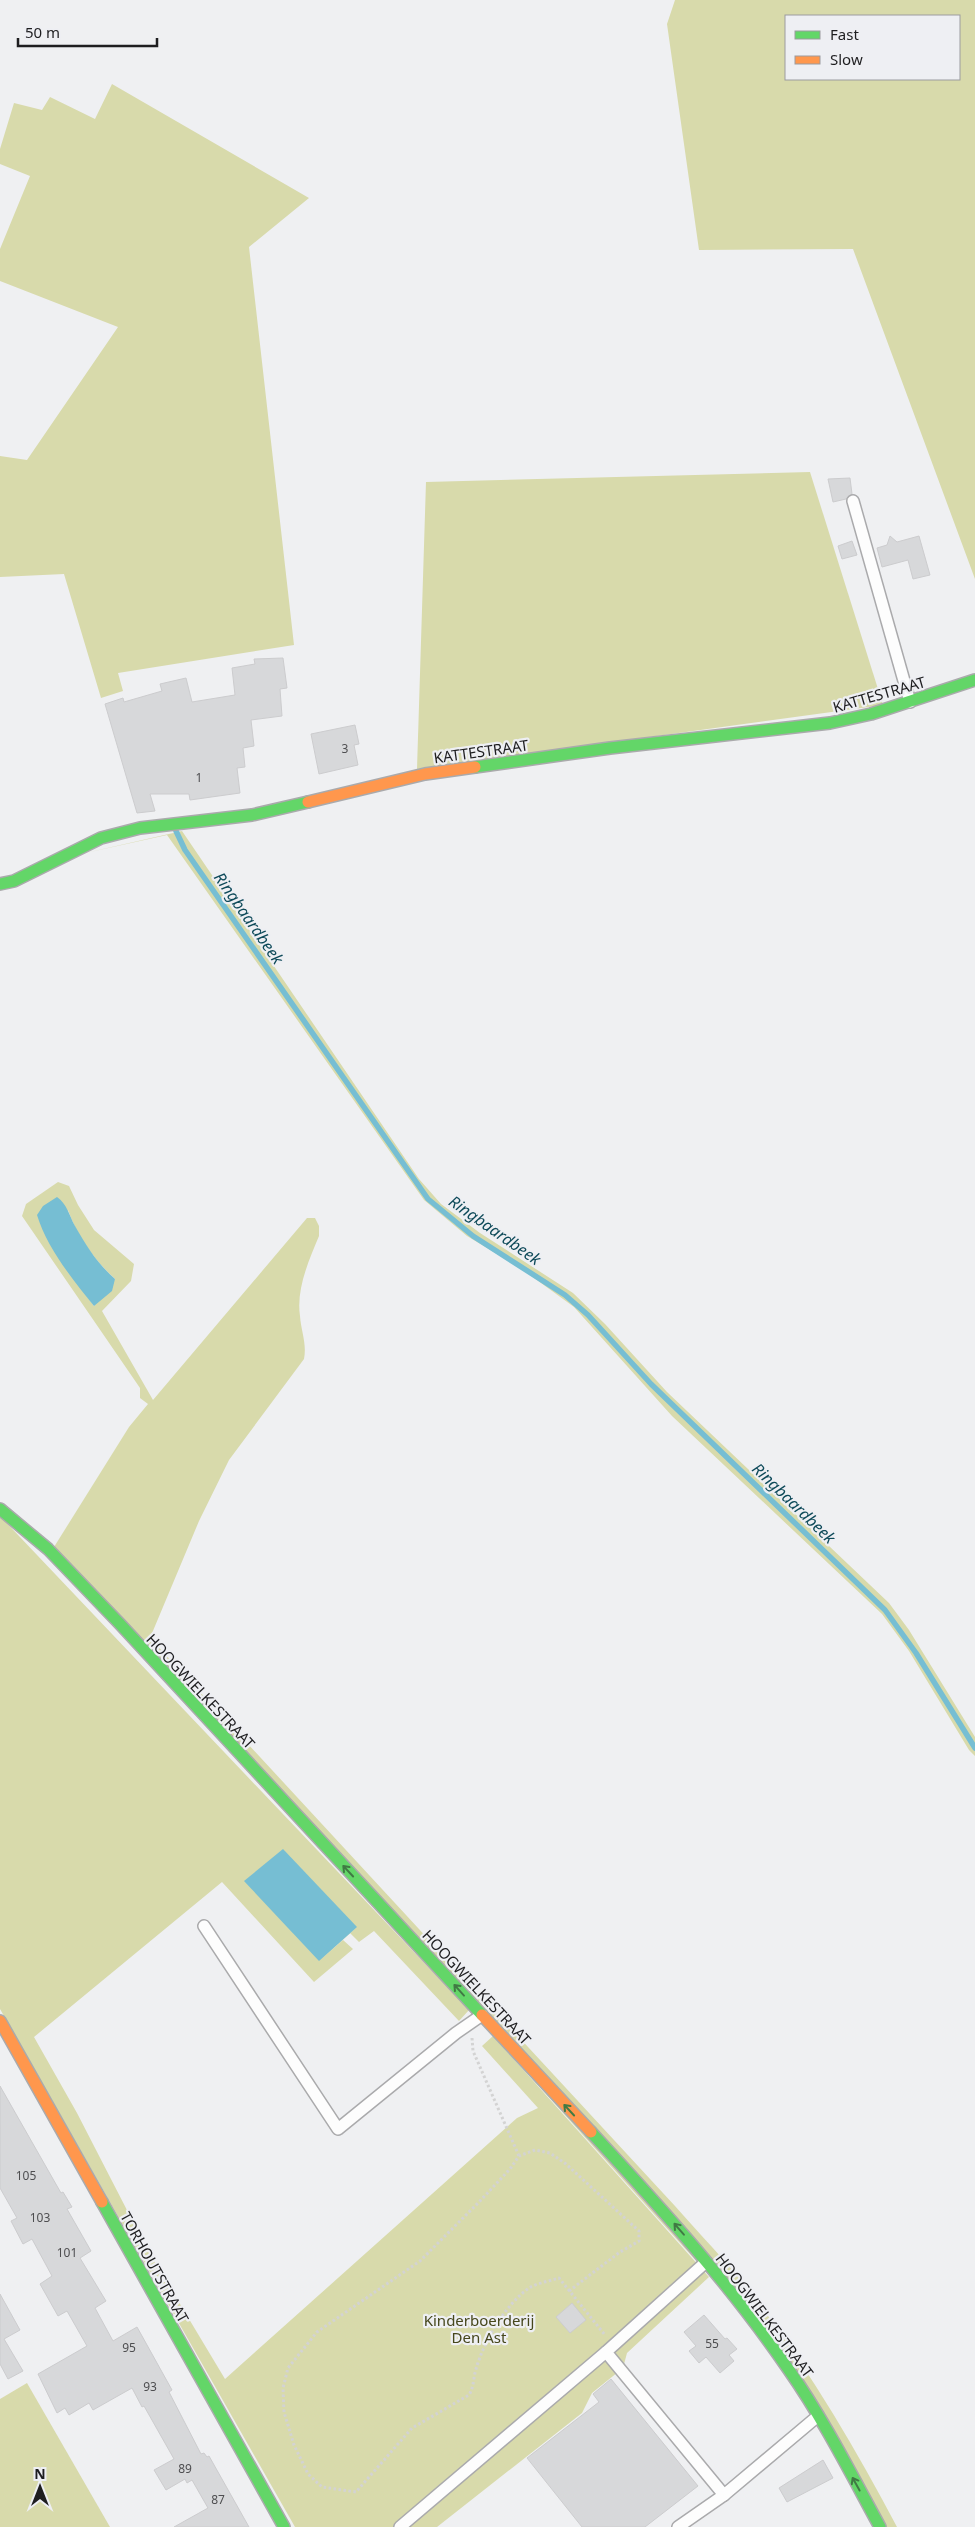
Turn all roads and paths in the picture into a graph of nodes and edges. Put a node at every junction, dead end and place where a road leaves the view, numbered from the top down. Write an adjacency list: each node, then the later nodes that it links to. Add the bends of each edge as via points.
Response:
1 (853, 501): 3 (lane)
2 (975, 680): 3 (street, KATTESTRAAT)
3 (910, 702): 4 (street, KATTESTRAAT, via 830,723 610,748 425,774 252,815 140,828 102,838)
4 (0, 884)
5 (0, 1509): 7 (street, HOOGWIELKESTRAAT, one-way to 5, via 94,1597 48,1549)
6 (204, 1926): 9 (lane, via 338,2129)
7 (482, 2015): 9 (lane); 11 (street, HOOGWIELKESTRAAT, one-way to 7)
8 (0, 2021): 16 (street, TORHOUTSTRAAT)
9 (470, 2023): 10 (path, via 473,2051)
10 (519, 2156): 12 (path, via 535,2150 550,2152 639,2231 639,2241); 12 (path, via 510,2170 426,2255 317,2332 288,2368 283,2388 284,2412 294,2445 308,2474 322,2487 356,2492 412,2428 469,2396 485,2346 520,2296 530,2287 559,2278)
11 (707, 2261): 13 (lane); 14 (street, HOOGWIELKESTRAAT, via 752,2316)
12 (569, 2291): 13 (path)
13 (609, 2349): 15 (lane); 17 (lane)
14 (818, 2416): 15 (lane); 19 (street, HOOGWIELKESTRAAT, one-way to 14)
15 (724, 2495): 18 (lane)
16 (284, 2527)
17 (400, 2527)
18 (678, 2527)
19 (880, 2527)

